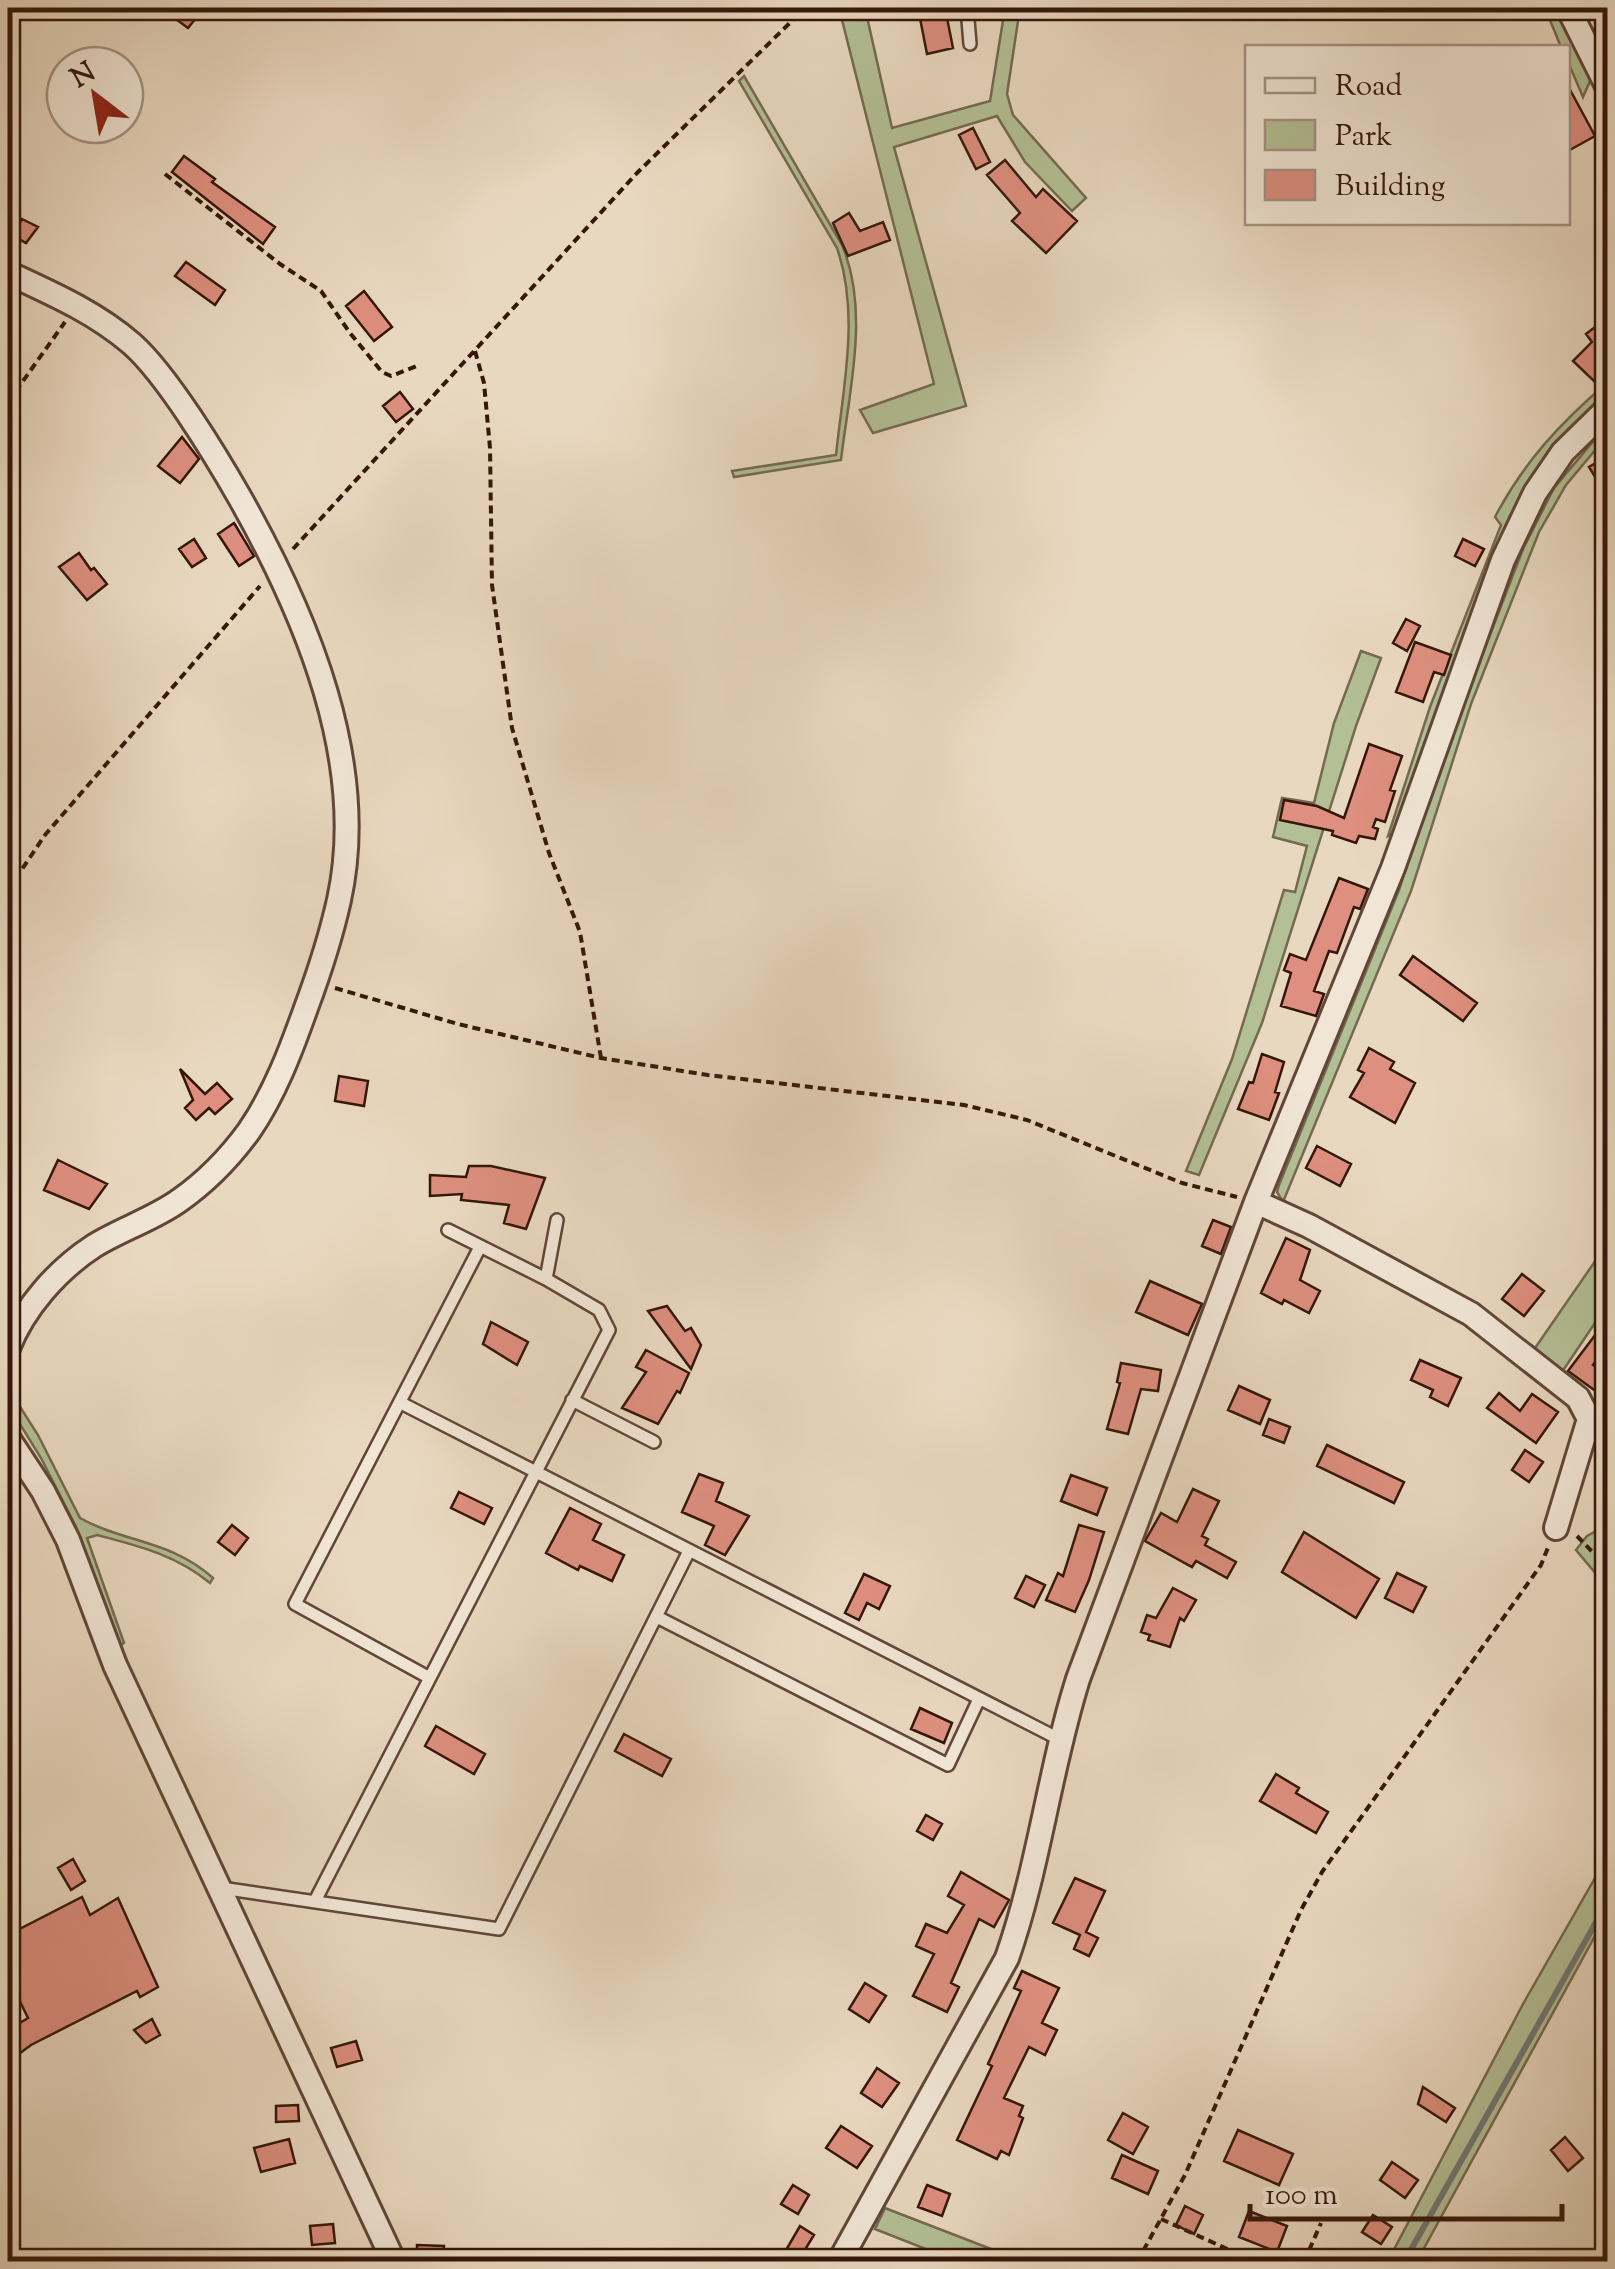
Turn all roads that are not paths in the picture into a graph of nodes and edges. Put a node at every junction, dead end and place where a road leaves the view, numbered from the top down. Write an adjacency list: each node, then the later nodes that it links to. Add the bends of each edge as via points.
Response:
1 (966, 8): 3 (lane)
2 (1568, 8): 4 (street)
3 (970, 44)
4 (1608, 88)
5 (8, 273): 12 (street, via 128,340 224,471 278,565 308,639 345,793 340,897 316,982 268,1101 203,1183 55,1277)
6 (1608, 408): 7 (street, via 1544,479 1504,560 1393,868)
7 (1256, 1202): 18 (street, via 1471,1314 1578,1398 1589,1420); 23 (street)
8 (557, 1220): 11 (lane)
9 (448, 1230): 10 (lane)
10 (480, 1247): 11 (lane); 14 (lane)
11 (546, 1279): 13 (lane, via 599,1310 609,1330)
12 (8, 1348)
13 (572, 1400): 16 (lane); 17 (lane)
14 (401, 1403): 17 (lane); 21 (lane, via 295,1604)
15 (8, 1438): 24 (street, via 68,1540 114,1665)
16 (654, 1442)
17 (536, 1473): 19 (lane); 21 (lane)
18 (1558, 1523)
19 (690, 1551): 20 (lane); 22 (lane)
20 (657, 1617): 22 (lane, via 948,1765); 25 (lane, via 499,1929)
21 (428, 1677): 25 (lane)
22 (979, 1699): 23 (lane)
23 (1059, 1740): 27 (street, via 1026,1904 1007,1958)
24 (221, 1888): 25 (lane); 26 (street)
25 (315, 1901)
26 (394, 2262)
27 (839, 2262)

